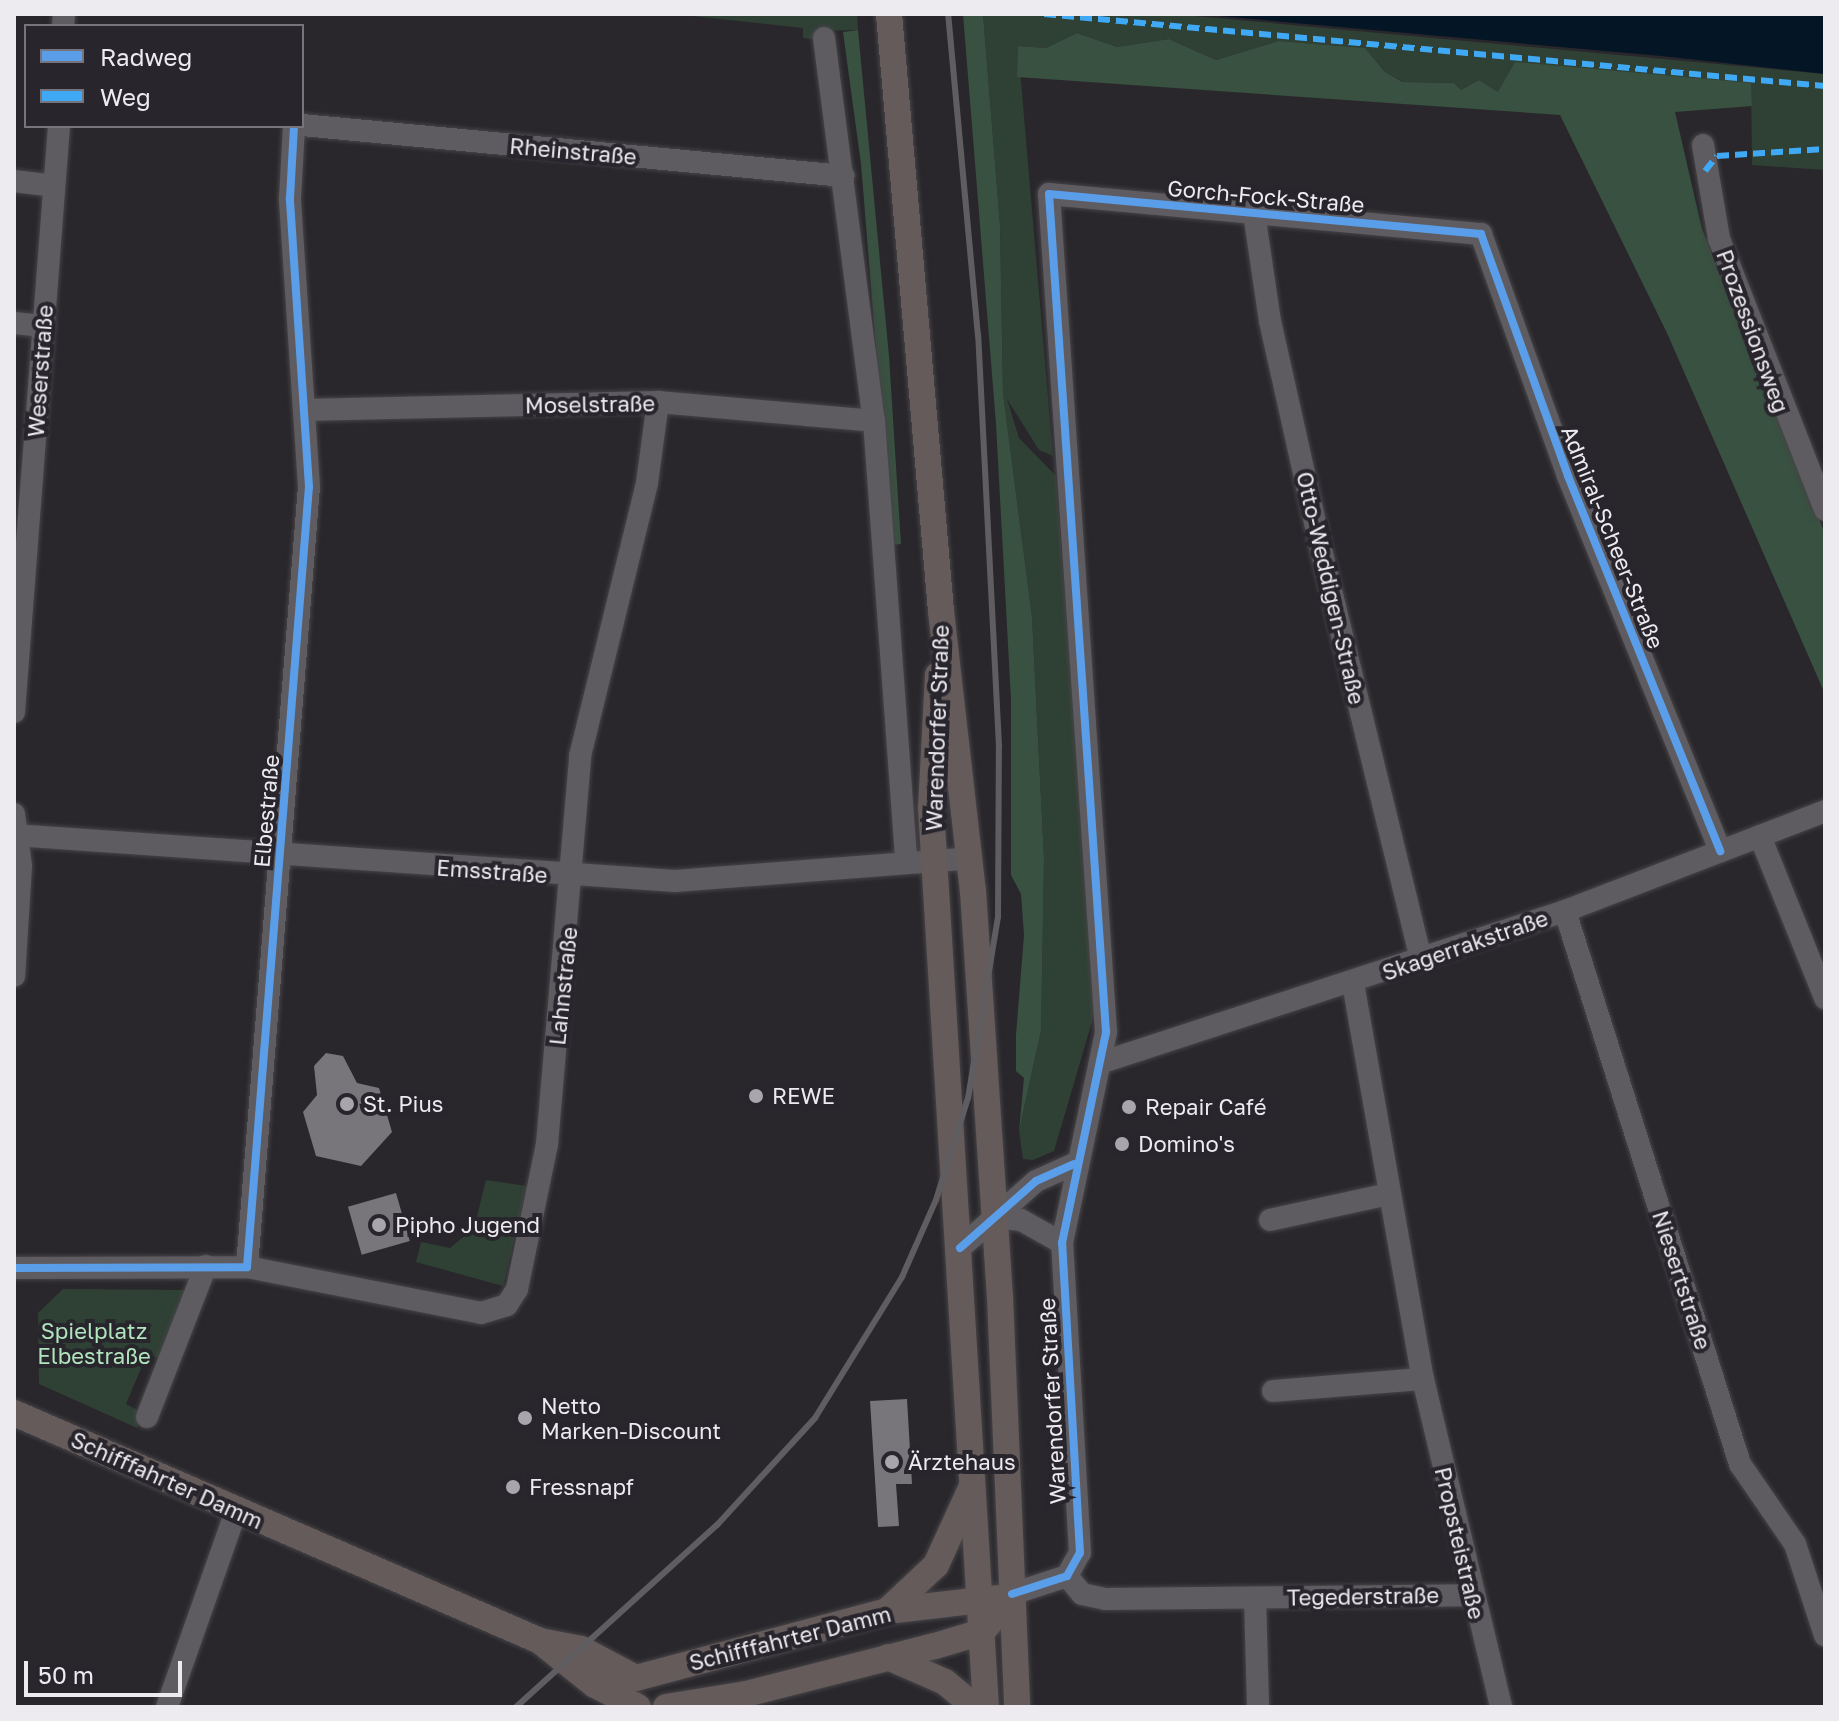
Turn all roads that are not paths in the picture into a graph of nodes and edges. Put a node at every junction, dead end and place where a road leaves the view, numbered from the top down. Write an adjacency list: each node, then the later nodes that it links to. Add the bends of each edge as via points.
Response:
1 (889, 14): 20 (main road, Warendorfer Straße)
2 (824, 38): 7 (street, Warendorfer Straße)
3 (304, 125): 7 (street, Rheinstraße)
4 (59, 128): 9 (street, Weserstraße)
5 (294, 128): 16 (street, Elbestraße, via 290,198)
6 (1703, 145): 18 (street, Prozessionsweg, via 1719,239)
7 (844, 176): 17 (street, Warendorfer Straße)
8 (14, 181): 9 (street)
9 (53, 186): 14 (street, Weserstraße)
10 (1049, 194): 11 (street, Gorch-Fock-Straße); 36 (street, Warendorfer Straße, via 1106,975)
11 (1254, 213): 12 (street, Gorch-Fock-Straße); 32 (street, Otto-Weddigen-Straße, via 1270,321 1315,526)
12 (1481, 234): 25 (street, Admiral-Scheer-Straße, via 1568,476)
13 (14, 323): 14 (street)
14 (44, 326): 19 (street, Weserstraße)
15 (658, 402): 16 (street, Moselstraße); 17 (street, Moselstraße); 30 (street, Lahnstraße, via 647,483 580,756)
16 (304, 410): 26 (street, Elbestraße, via 309,487 304,588)
17 (874, 421): 29 (street, Warendorfer Straße)
18 (1825, 510)
19 (19, 583): 21 (street, Weserstraße)
20 (941, 611): 27 (main road, Warendorfer Straße); 28 (main road, Warendorfer Straße, via 931,808)
21 (14, 712)
22 (1825, 811): 24 (street, Skagerrakstraße)
23 (15, 828): 26 (street, Emsstraße); 33 (street)
24 (1760, 836): 25 (street, Skagerrakstraße); 35 (street)
25 (1720, 851): 31 (street, Skagerrakstraße)
26 (279, 856): 30 (street, Emsstraße); 44 (street, Elbestraße)
27 (971, 858): 28 (street, Emsstraße); 39 (main road, Warendorfer Straße)
28 (935, 860): 29 (street, Emsstraße); 42 (main road, Warendorfer Straße)
29 (906, 862): 30 (street, Emsstraße, via 675,881)
30 (573, 877): 44 (street, Lahnstraße, via 540,1193 524,1267 507,1305 481,1313)
31 (1565, 911): 32 (street, Skagerrakstraße); 59 (street, Niesertstraße, via 1740,1464 1795,1544)
32 (1421, 960): 34 (street, Skagerrakstraße)
33 (14, 976)
34 (1353, 983): 36 (street, Skagerrakstraße); 38 (street, Propsteistraße)
35 (1825, 998)
36 (1100, 1063): 37 (street, Warendorfer Straße)
37 (1074, 1164): 39 (street, via 1036,1181); 41 (street, Warendorfer Straße)
38 (1388, 1194): 40 (street); 46 (street, Propsteistraße)
39 (995, 1217): 41 (street, via 1021,1220); 42 (street); 53 (main road, Warendorfer Straße)
40 (1270, 1220)
41 (1062, 1243): 52 (street, Warendorfer Straße, via 1080,1553)
42 (960, 1248): 50 (main road, Warendorfer Straße)
43 (206, 1266): 44 (street); 45 (street); 49 (street)
44 (247, 1267)
45 (14, 1268)
46 (1423, 1379): 47 (street); 54 (street, Propsteistraße)
47 (1273, 1391)
48 (14, 1413): 51 (main road, Schifffahrter Damm)
49 (147, 1417)
50 (973, 1482): 56 (main road, Warendorfer Straße); 57 (main road, via 936,1565)
51 (236, 1511): 60 (main road, Schifffahrter Damm); 64 (street)
52 (1067, 1576): 53 (street); 55 (street, Tegederstraße, via 1082,1594 1105,1599)
53 (1012, 1594): 56 (main road, Schifffahrter Damm); 58 (main road); 68 (main road, Warendorfer Straße)
54 (1470, 1595): 55 (street, Tegederstraße); 70 (street, Propsteistraße)
55 (1255, 1598): 69 (street, Tegederstraße)
56 (981, 1601): 57 (main road, Schifffahrter Damm); 58 (main road, Warendorfer Straße)
57 (887, 1611): 62 (main road, Schifffahrter Damm)
58 (982, 1632): 61 (main road, Schifffahrter Damm); 67 (main road, Warendorfer Straße)
59 (1825, 1635)
60 (540, 1641): 62 (main road, Schifffahrter Damm, via 581,1649); 63 (main road, Schifffahrter Damm)
61 (888, 1657): 65 (main road, Schifffahrter Damm); 66 (main road, via 945,1682)
62 (636, 1678): 63 (street)
63 (628, 1705)
64 (167, 1707)
65 (666, 1707)
66 (975, 1707)
67 (986, 1707)
68 (1017, 1707)
69 (1258, 1707)
70 (1501, 1707)

